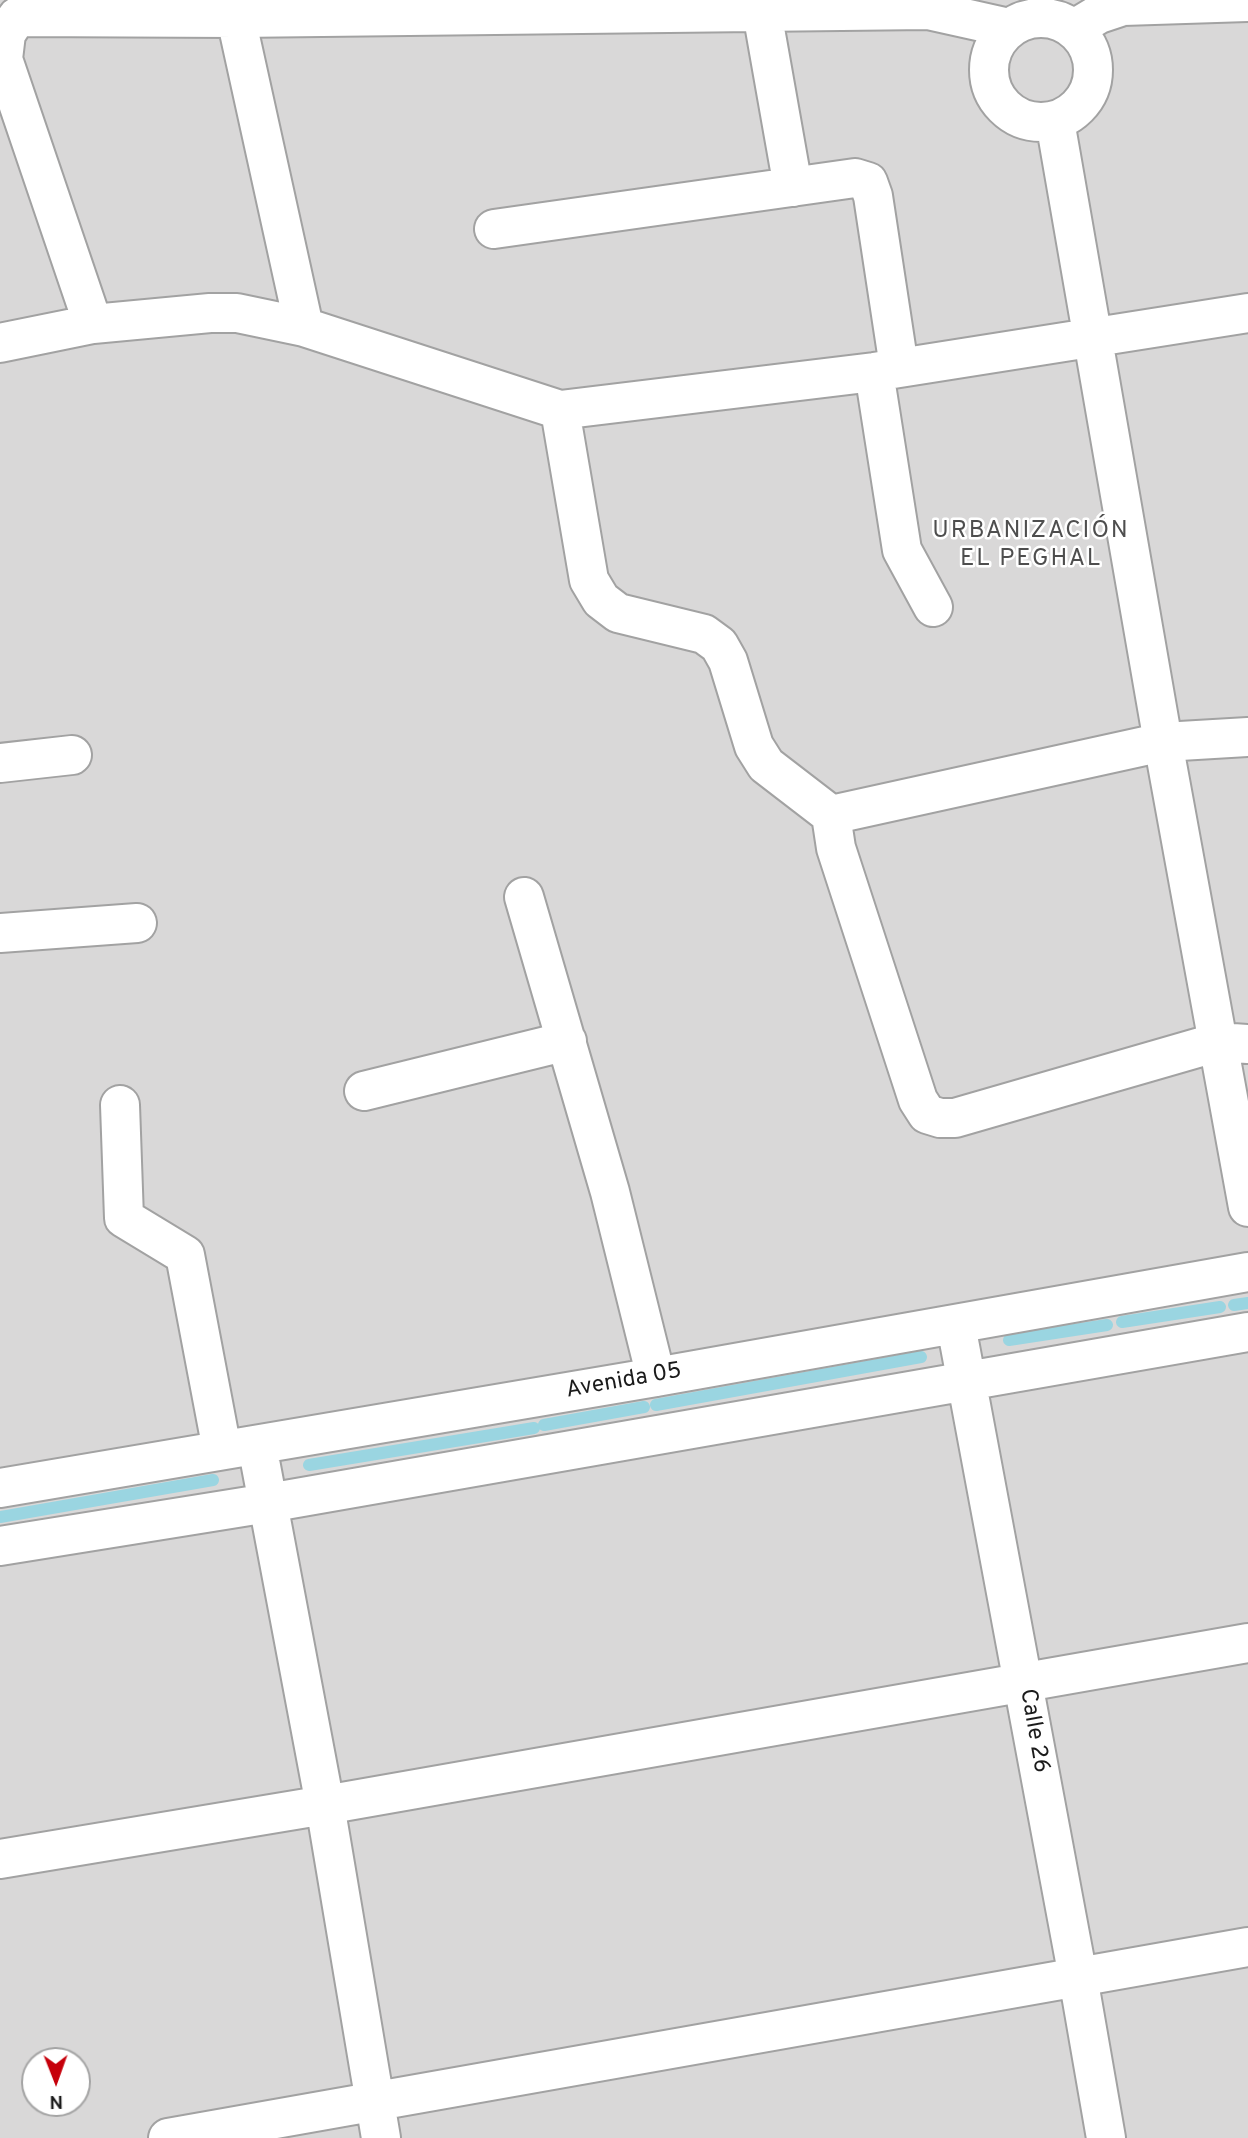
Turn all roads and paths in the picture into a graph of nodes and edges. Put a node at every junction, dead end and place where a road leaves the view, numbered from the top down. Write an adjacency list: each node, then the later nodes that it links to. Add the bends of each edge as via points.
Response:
1 (1248, 2): 6 (street, via 1123,6)
2 (288, 8): 3 (street); 4 (street)
3 (762, 12): 5 (street, via 929,10); 8 (street)
4 (236, 18): 11 (street, via 18,17 6,34 3,59); 12 (street)
5 (1009, 28): 6 (street, via 1042,18 1059,20); 7 (street, via 988,65 993,94 1002,106 1026,120)
6 (1074, 29): 7 (street, via 1090,52 1093,81 1079,106)
7 (1055, 121): 13 (street)
8 (793, 187): 9 (street); 15 (street, via 855,178 868,182 873,196)
9 (494, 229)
10 (1248, 313): 13 (street)
11 (93, 324): 12 (street, via 237,313); 14 (street)
12 (304, 327): 16 (street)
13 (1092, 337): 15 (street); 19 (street)
14 (0, 344)
15 (886, 370): 16 (street); 17 (street, via 902,550)
16 (560, 410): 22 (street, via 589,580 601,600 618,613 704,634 719,645 728,660 754,746 766,765)
17 (933, 607)
18 (1248, 737): 19 (street)
19 (1163, 741): 22 (street); 27 (street)
20 (72, 755): 21 (street)
21 (0, 762)
22 (831, 815): 27 (street, via 836,848 918,1100 927,1114 955,1118)
23 (524, 897): 26 (street)
24 (137, 923): 25 (street)
25 (0, 933)
26 (567, 1041): 28 (street); 34 (street)
27 (1233, 1043): 30 (street)
28 (365, 1091)
29 (120, 1105): 36 (street, via 124,1218 185,1255)
30 (1248, 1207)
31 (1248, 1272): 32 (street, Avenida 05)
32 (957, 1325): 34 (street, Avenida 05); 35 (street, Calle 26)
33 (1248, 1332): 35 (street)
34 (656, 1377): 36 (street, Avenida 05)
35 (967, 1382): 38 (street); 41 (street, Calle 26)
36 (240, 1447): 37 (street, Avenida 05); 38 (street)
37 (0, 1488)
38 (268, 1503): 39 (street); 42 (street)
39 (0, 1546)
40 (1248, 1643): 41 (street)
41 (1024, 1681): 42 (street); 45 (street, Calle 26)
42 (325, 1805): 43 (street); 46 (street)
43 (0, 1859)
44 (1248, 1947): 45 (street)
45 (1078, 1977): 46 (street); 48 (street, Calle 26)
46 (378, 2120): 47 (street)
47 (168, 2138)
48 (1107, 2138)

